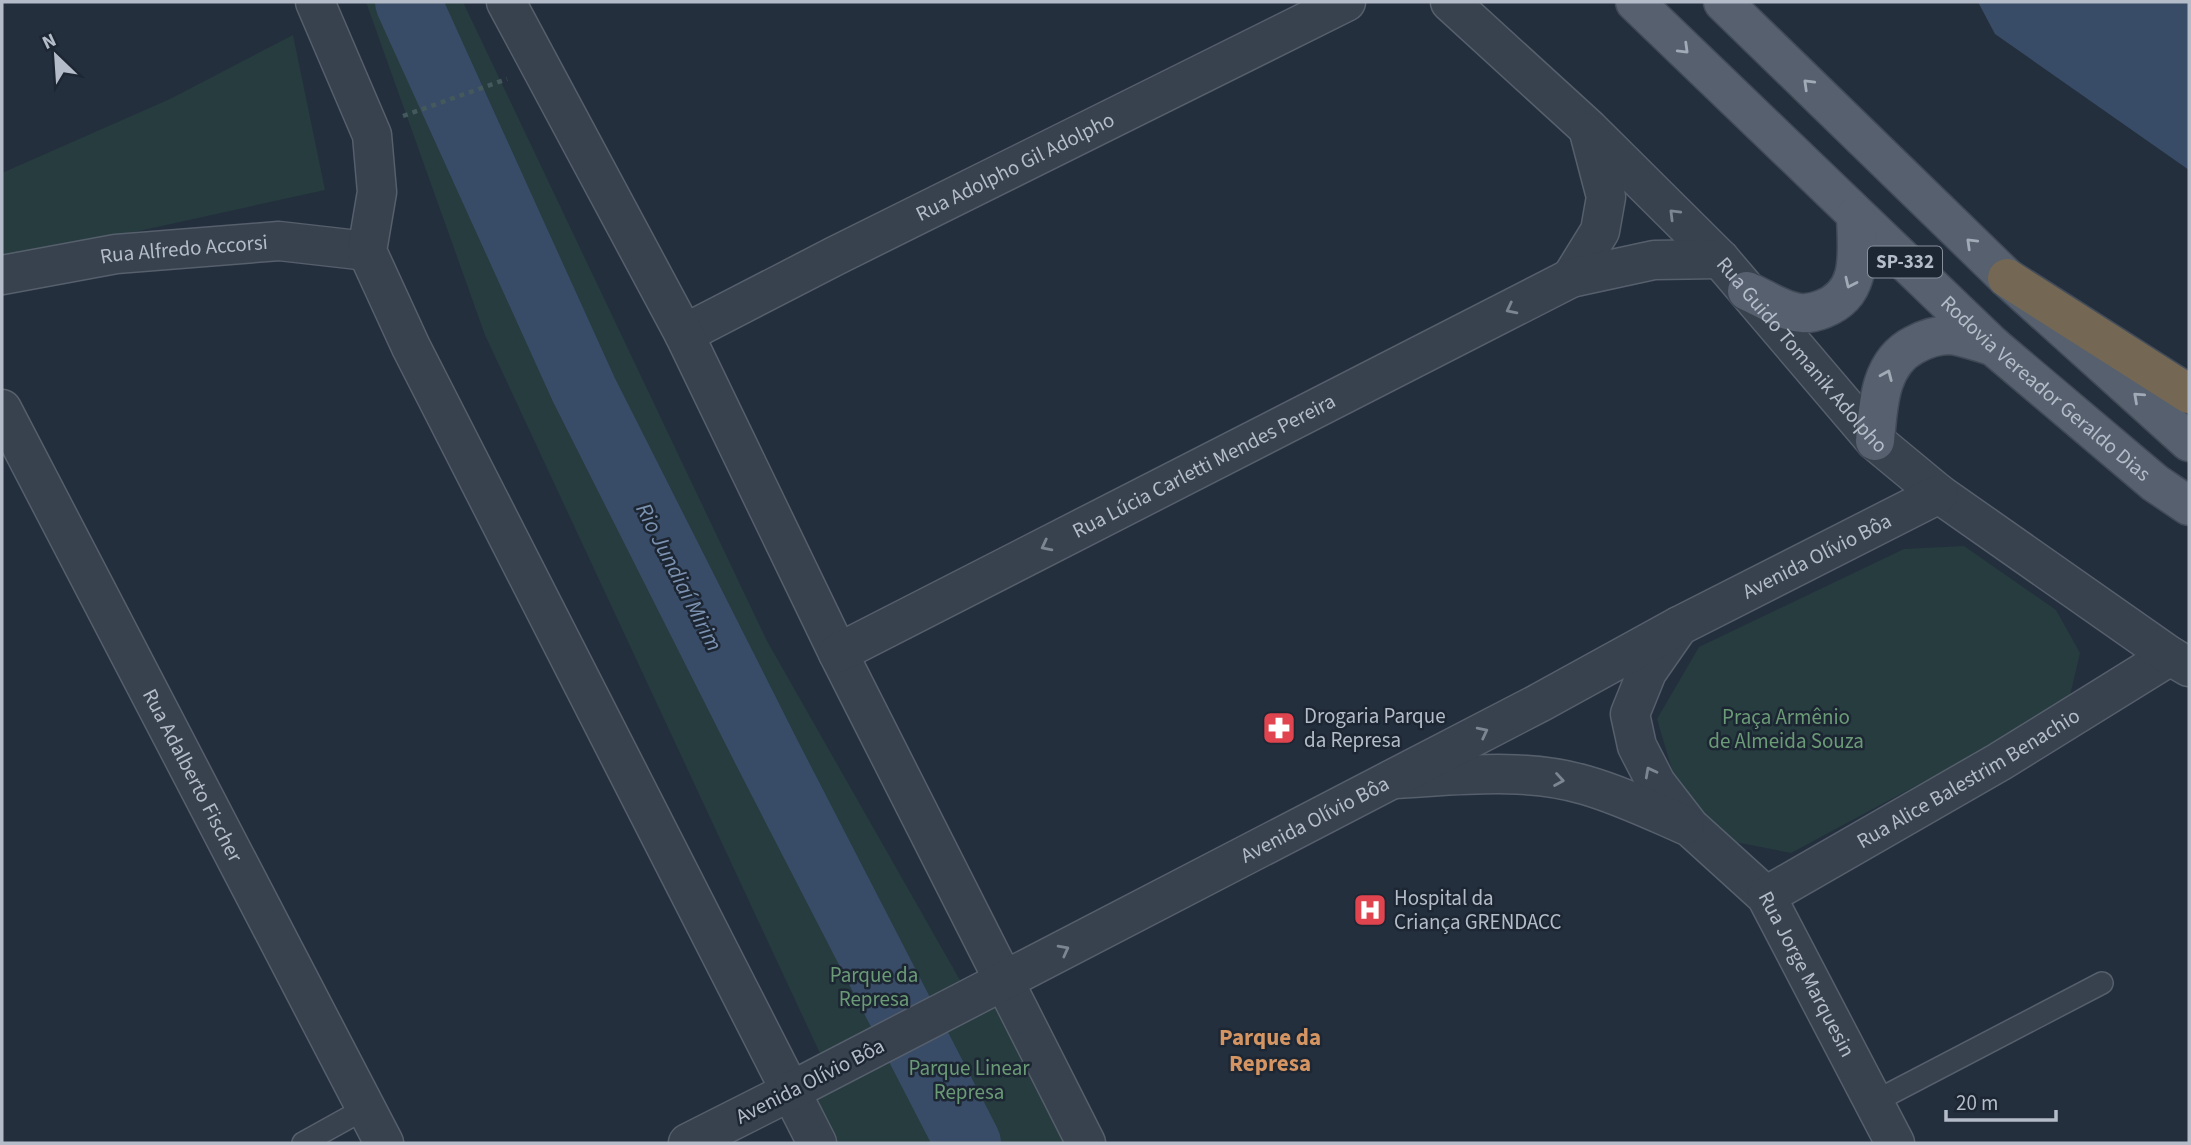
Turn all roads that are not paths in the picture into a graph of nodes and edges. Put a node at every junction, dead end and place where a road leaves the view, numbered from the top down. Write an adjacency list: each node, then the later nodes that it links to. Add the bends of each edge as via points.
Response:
1 (315, 2): 9 (street, via 372,135 377,192)
2 (506, 2): 15 (street)
3 (1346, 2): 15 (street, Rua Adolpho Gil Adolpho)
4 (1450, 2): 7 (street, Rua Guido Tomanik Adolpho)
5 (1634, 2): 8 (main road, Rodovia Vereador Geraldo Dias / SP-332, one-way to 8)
6 (1723, 2): 13 (main road, SP-332, one-way to 6)
7 (1589, 130): 10 (street, Rua Guido Tomanik Adolpho, one-way to 7); 12 (street, via 1606,197 1601,231)
8 (1856, 216): 14 (main road, one-way to 14, via 1855,275 1835,304 1812,314 1792,312); 16 (main road, Rodovia Vereador Geraldo Dias / SP-332)
9 (367, 251): 11 (street, Rua Alfredo Accorsi, via 279,241 116,254); 33 (street, via 411,347)
10 (1720, 259): 12 (street, Rua Lúcia Carletti Mendes Pereira, via 1654,260); 14 (street, Rua Guido Tomanik Adolpho)
11 (2, 275)
12 (1571, 278): 26 (street, Rua Lúcia Carletti Mendes Pereira, one-way to 26)
13 (2007, 278): 17 (highway); 20 (main road, SP-332, one-way to 13)
14 (1747, 291): 19 (street, Rua Guido Tomanik Adolpho)
15 (684, 334): 26 (street)
16 (1993, 346): 19 (main road, one-way to 16, via 1879,398 1900,352 1926,338 1951,335); 21 (main road, Rodovia Vereador Geraldo Dias / SP-332)
17 (2189, 394)
18 (2, 409): 35 (street, Rua Adalberto Fischer)
19 (1875, 441): 22 (street, Rua Guido Tomanik Adolpho)
20 (2189, 442)
21 (2155, 483): 23 (main road, Rodovia Vereador Geraldo Dias / SP-332); 24 (main road)
22 (1939, 494): 25 (street, Avenida Olívio Bôa); 27 (street, Rua Guido Tomanik Adolpho)
23 (2189, 506)
24 (2189, 534)
25 (1679, 626): 28 (street, Avenida Olívio Bôa, one-way to 25); 29 (street, Rua Jorge Marquesin, one-way to 25, via 1656,783 1637,746 1630,715 1647,671)
26 (838, 653): 31 (street)
27 (2180, 661): 30 (street, Rua Alice Balestrim Benachio)
28 (1393, 779): 29 (street, Rua Jorge Marquesin, one-way to 29, via 1527,775 1584,785); 31 (street, Avenida Olívio Bôa, one-way to 28)
29 (1690, 827): 30 (street, Rua Jorge Marquesin)
30 (1766, 896): 34 (street, Rua Jorge Marquesin)
31 (1004, 982): 33 (street, Avenida Olívio Bôa); 40 (street)
32 (2102, 983): 34 (lane)
33 (791, 1091): 38 (street, Avenida Olívio Bôa); 39 (street)
34 (1874, 1102): 41 (street, Rua Jorge Marquesin)
35 (366, 1108): 36 (lane); 37 (street, Rua Adalberto Fischer)
36 (303, 1143)
37 (384, 1143)
38 (688, 1143)
39 (817, 1143)
40 (1086, 1143)
41 (1895, 1143)

